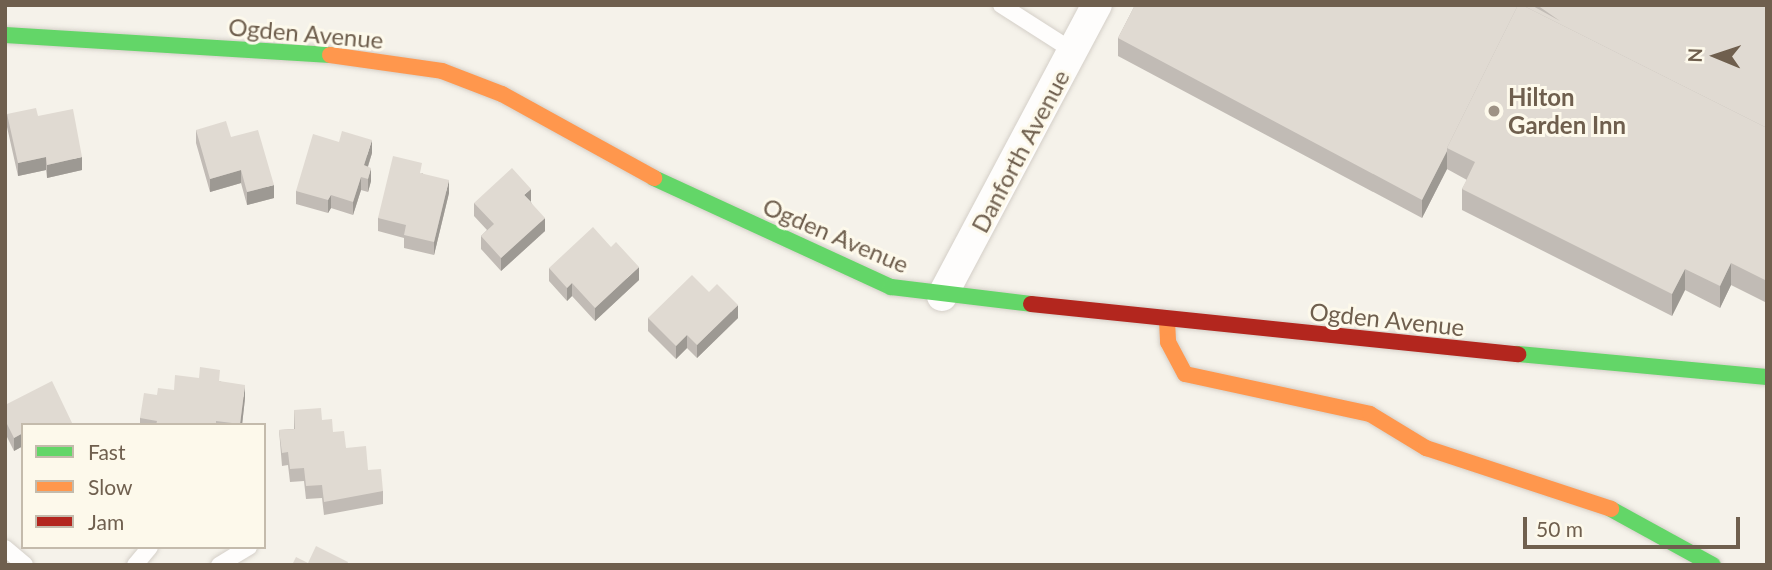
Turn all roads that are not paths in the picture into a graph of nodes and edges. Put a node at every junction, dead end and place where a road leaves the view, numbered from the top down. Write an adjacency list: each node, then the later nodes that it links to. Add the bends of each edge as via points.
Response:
1 (1001, 5): 4 (lane)
2 (1097, 5): 4 (street, Danforth Avenue)
3 (5, 35): 5 (street, Ogden Avenue, via 354,57 442,71 502,94 674,189 891,287)
4 (1073, 51): 5 (street, Danforth Avenue)
5 (942, 296): 6 (street, Ogden Avenue)
6 (1167, 321): 7 (street, Ogden Avenue); 14 (street, via 1168,342 1185,374 1370,414 1426,448 1602,504)
7 (1767, 377)
8 (5, 548): 11 (lane)
9 (148, 549): 12 (lane)
10 (246, 549): 13 (lane)
11 (25, 565)
12 (135, 565)
13 (219, 565)
14 (1713, 565)

